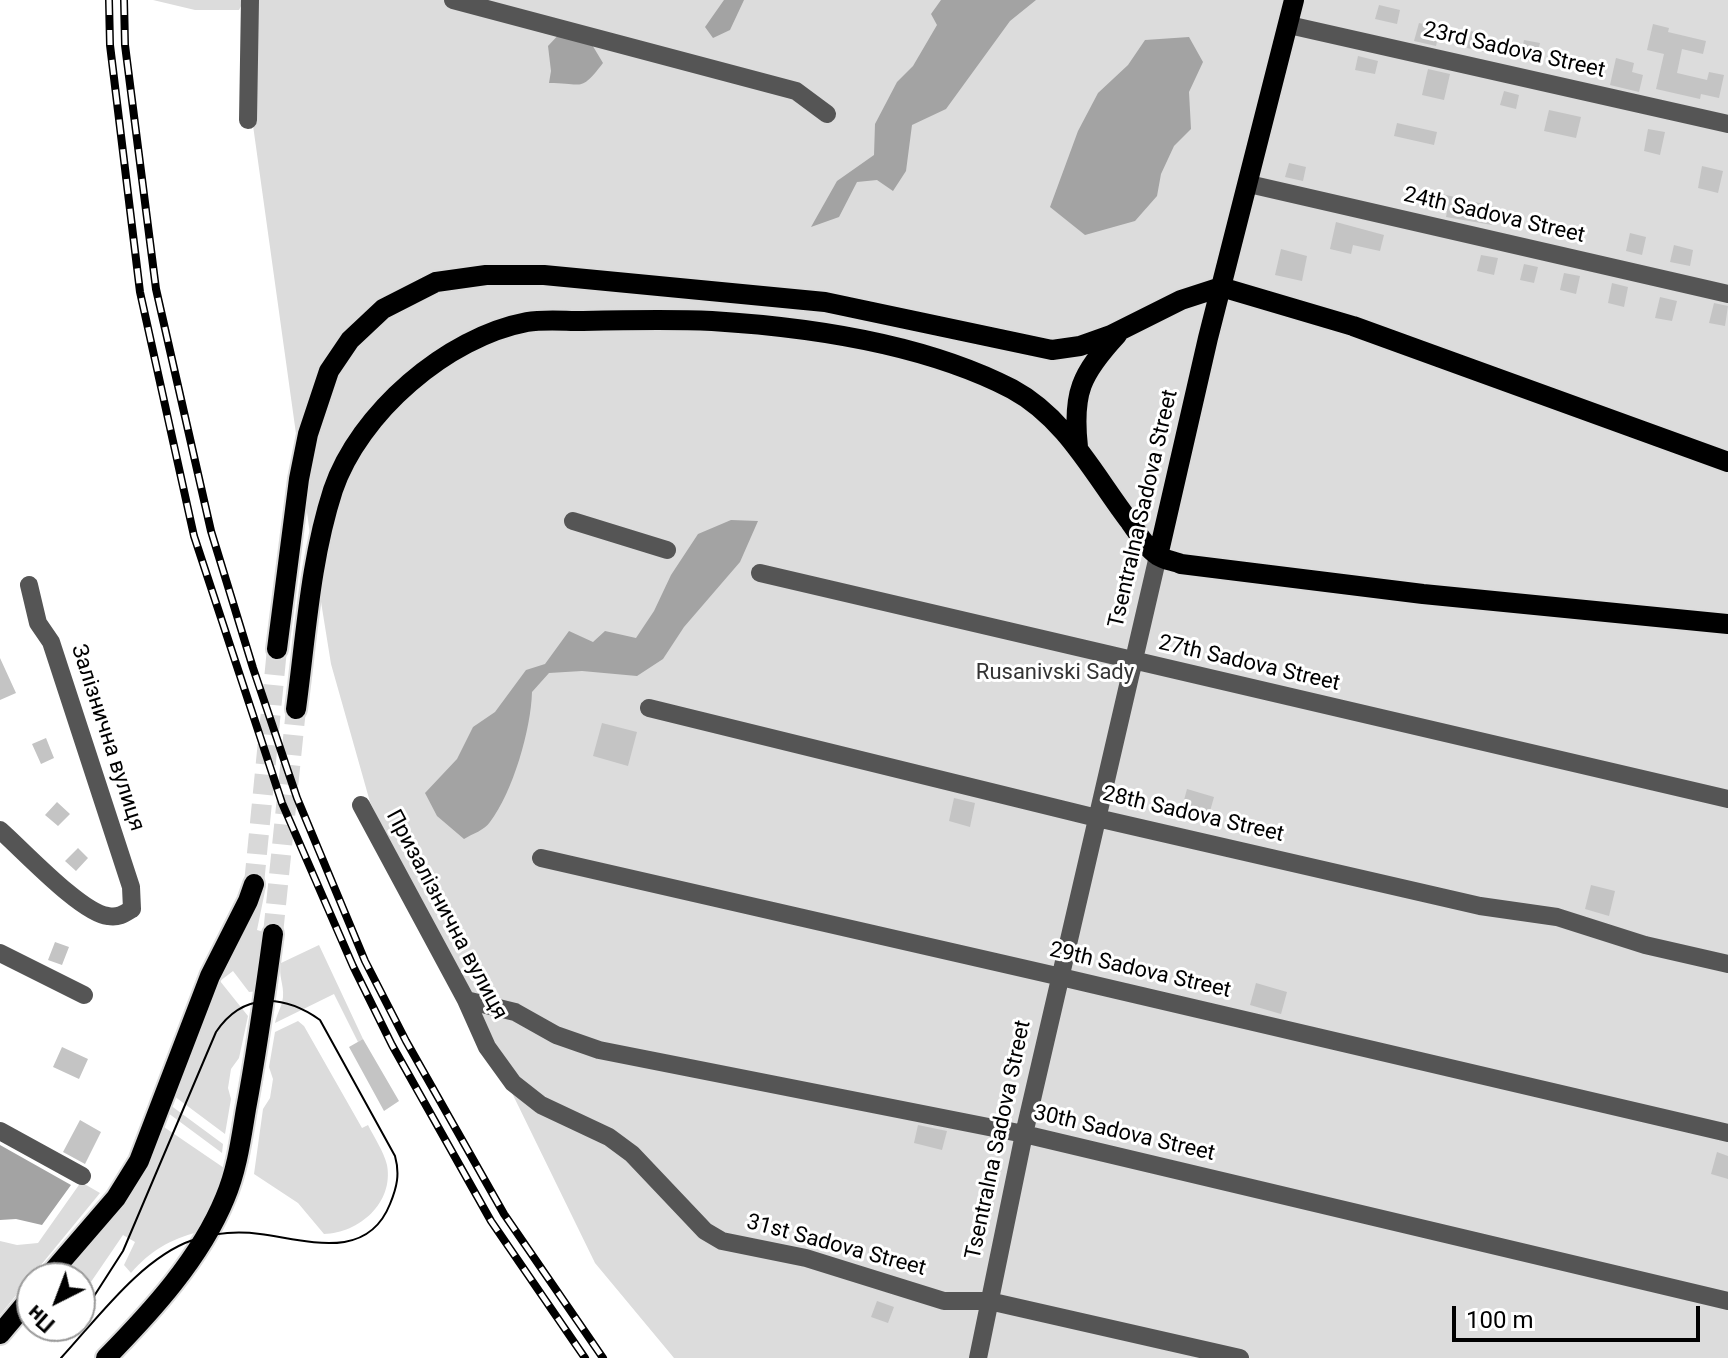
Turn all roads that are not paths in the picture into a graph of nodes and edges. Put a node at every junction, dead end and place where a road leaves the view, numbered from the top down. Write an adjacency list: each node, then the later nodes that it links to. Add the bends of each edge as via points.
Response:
1 (250, 0): 6 (street)
2 (453, 0): 5 (street, via 796,91)
3 (1294, 0): 4 (main road, Tsentralna Sadova Street)
4 (1289, 25): 7 (street, 23rd Sadova Street); 8 (main road, Tsentralna Sadova Street)
5 (827, 114)
6 (248, 120)
7 (1728, 124)
8 (1249, 184): 9 (main road, Tsentralna Sadova Street); 10 (street, 24th Sadova Street)
9 (1221, 287): 11 (main road, via 1181,300); 13 (main road, via 1353,326); 16 (main road, Tsentralna Sadova Street)
10 (1728, 294)
11 (1123, 330): 12 (main road, via 1079,386); 20 (main road, via 1052,350 825,302 544,275 436,282 383,309 350,340 329,371 299,479)
12 (1078, 447): 16 (main road); 23 (main road, via 1014,390 911,352 836,335 671,319 528,322 492,332 420,373 386,405 334,487 306,616)
13 (1728, 462)
14 (573, 521): 15 (street)
15 (667, 550)
16 (1158, 556): 19 (main road, via 1181,564 1407,592); 21 (street, Tsentralna Sadova Street)
17 (760, 573): 21 (street, 27th Sadova Street)
18 (29, 585): 27 (street, Залізнична вулиця, via 131,887 132,909 109,916 87,908)
19 (1728, 624)
20 (277, 649)
21 (1134, 662): 24 (street, 27th Sadova Street); 26 (street, Tsentralna Sadova Street)
22 (649, 708): 26 (street, 28th Sadova Street)
23 (296, 709)
24 (1728, 799)
25 (361, 805): 35 (street, Призалізнична вулиця)
26 (1097, 818): 32 (street, 28th Sadova Street, via 1480,906 1557,917); 33 (street, Tsentralna Sadova Street)
27 (0, 830)
28 (541, 858): 33 (street, 29th Sadova Street)
29 (254, 884): 41 (main road, via 210,976 139,1161 116,1198)
30 (273, 934): 46 (main road, via 251,1085 226,1197 169,1287)
31 (0, 953): 34 (street)
32 (1728, 964)
33 (1060, 977): 38 (street, 29th Sadova Street); 39 (street, Tsentralna Sadova Street)
34 (84, 995)
35 (466, 1000): 36 (street, Призалізнична вулиця); 39 (street, 30th Sadova Street, via 515,1012 556,1035 599,1050)
36 (487, 1047): 42 (street, 31st Sadova Street, via 513,1083 541,1105 609,1137 632,1154 705,1231 722,1241 806,1258 944,1301)
37 (0, 1131): 40 (street)
38 (1728, 1133)
39 (1024, 1134): 42 (street, Tsentralna Sadova Street); 43 (street, 30th Sadova Street)
40 (82, 1176)
41 (61, 1262)
42 (989, 1301): 47 (street, Tsentralna Sadova Street); 48 (street, 31st Sadova Street)
43 (1728, 1301)
44 (16, 1315): 45 (main road)
45 (0, 1334)
46 (106, 1358)
47 (978, 1358)
48 (1240, 1358)

